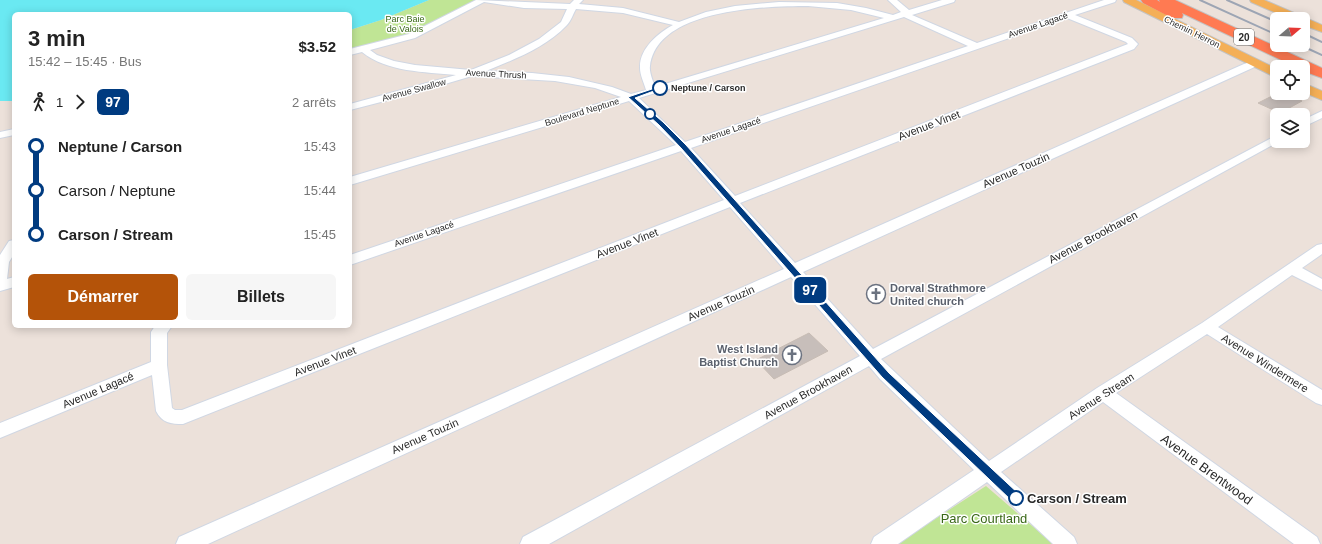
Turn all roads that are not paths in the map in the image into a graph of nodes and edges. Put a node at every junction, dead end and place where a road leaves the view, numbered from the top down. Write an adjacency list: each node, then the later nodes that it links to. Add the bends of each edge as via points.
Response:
1 (482, 0): 20 (street, via 412,36)
2 (485, 0): 11 (street, via 524,6)
3 (892, 0): 13 (street)
4 (951, 0): 13 (street, Boulevard Neptune)
5 (1112, 0): 14 (street, Avenue Lagacé)
6 (1128, 0): 23 (main road, Chemin Herron)
7 (1147, 0): 22 (highway, 20)
8 (1165, 0): 26 (highway, 20)
9 (1255, 0): 12 (main road)
10 (752, 2): 15 (street, via 823,5); 16 (street)
11 (577, 3): 16 (street, via 634,12); 25 (street, Avenue Swallow, via 566,22 548,37)
12 (1283, 12)
13 (906, 14): 15 (street, Boulevard Neptune); 19 (street)
14 (1067, 16): 19 (street, Avenue Lagacé); 41 (street, Avenue Vinet, via 1129,40 1133,44 1124,50)
15 (892, 18): 30 (street, Boulevard Neptune)
16 (678, 24): 30 (street, via 652,45 644,64 645,78)
17 (1310, 24): 18 (main road)
18 (1322, 29)
19 (976, 46): 39 (street, Avenue Lagacé)
20 (364, 49): 21 (street); 25 (street, Avenue Thrush, via 368,55 401,66 447,72)
21 (352, 52)
22 (1271, 60)
23 (1256, 63): 24 (main road, Chemin Herron); 46 (street, Avenue Touzin)
24 (1270, 70)
25 (474, 72): 32 (street, Avenue Thrush, via 559,79 607,89); 33 (street, Avenue Swallow)
26 (1322, 74)
27 (1310, 79): 28 (highway)
28 (1322, 85)
29 (1310, 90): 31 (main road)
30 (651, 91): 32 (street, Boulevard Neptune)
31 (1322, 96)
32 (630, 97): 39 (street); 40 (street, Boulevard Neptune)
33 (352, 106)
34 (1322, 114): 35 (street)
35 (1310, 120)
36 (12, 132): 37 (street)
37 (0, 135)
38 (1270, 142): 53 (street, Avenue Brookhaven)
39 (683, 146): 41 (street); 44 (street, Avenue Lagacé)
40 (352, 180)
41 (731, 202): 46 (street); 54 (street, Avenue Vinet, via 183,417 171,417 164,411)
42 (12, 247): 47 (street, via 2,262)
43 (1322, 248): 45 (street, Avenue Stream)
44 (352, 259)
45 (1292, 269): 49 (street); 51 (street, Avenue Stream)
46 (793, 270): 53 (street); 59 (street, Avenue Touzin)
47 (0, 281)
48 (12, 283): 50 (street)
49 (1322, 285)
50 (0, 286)
51 (1207, 327): 55 (street, Avenue Stream); 56 (street, Avenue Windermere)
52 (162, 328): 54 (street, via 159,332)
53 (871, 358): 58 (street); 60 (street, Avenue Brookhaven)
54 (159, 365): 57 (street, Avenue Lagacé)
55 (1103, 393): 58 (street, Avenue Stream); 63 (street, Avenue Brentwood)
56 (1322, 398)
57 (0, 431)
58 (988, 472): 61 (street, Avenue Stream); 62 (street)
59 (186, 544)
60 (530, 544)
61 (881, 544)
62 (1067, 544)
63 (1310, 544)

